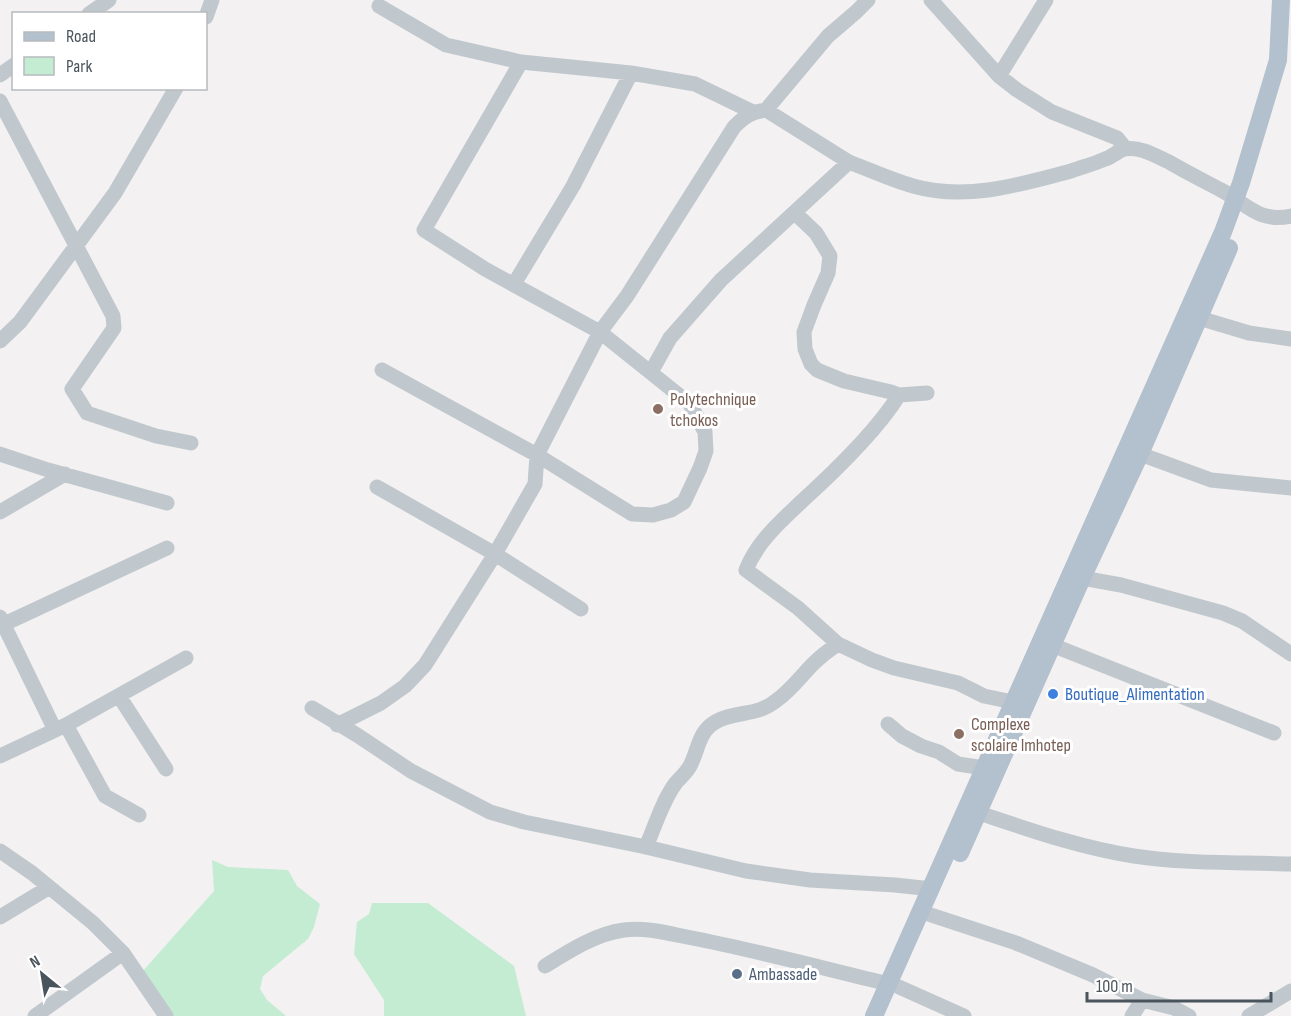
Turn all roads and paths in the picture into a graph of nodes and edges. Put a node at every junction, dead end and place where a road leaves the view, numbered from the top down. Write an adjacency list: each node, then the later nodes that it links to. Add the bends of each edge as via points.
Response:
1 (109, 0): 8 (street)
2 (212, 0): 9 (street)
3 (868, 0): 16 (street, via 828,36)
4 (931, 0): 13 (street)
5 (1046, 0): 13 (street)
6 (1281, 0): 19 (main road, via 1278,60)
7 (379, 6): 11 (street, via 446,45)
8 (92, 12)
9 (207, 14)
10 (1291, 52): 19 (main road)
11 (521, 62): 12 (street); 23 (street, via 424,230)
12 (631, 73): 16 (street, via 694,84); 23 (street, via 573,186)
13 (999, 76): 17 (street, via 1052,112 1117,138)
14 (175, 90): 22 (street, via 116,193)
15 (0, 101): 22 (street)
16 (759, 111): 18 (street); 25 (street, via 734,127)
17 (1125, 148): 18 (street, via 1076,169 992,191 912,186); 19 (street, via 1153,154)
18 (849, 162): 20 (street)
19 (1240, 203): 21 (street, via 1271,218); 24 (main road); 51 (main road, via 1223,232)
20 (795, 213): 29 (street, via 699,304 670,338); 31 (street, via 816,233 830,256 828,273 804,332 810,364 844,381)
21 (1291, 216)
22 (76, 246): 27 (street, via 20,322); 32 (street, via 112,316 114,328 72,389 87,413)
23 (514, 284): 25 (street)
24 (1199, 318): 26 (street, via 1249,333); 34 (main road)
25 (600, 332): 29 (street); 35 (street)
26 (1291, 339)
27 (0, 342)
28 (382, 370): 35 (street)
29 (651, 372): 35 (street, via 690,404 705,432 706,451 684,502 671,510 632,514)
30 (927, 393): 31 (street)
31 (899, 395): 46 (street, via 858,445 771,530 746,570)
32 (191, 443)
33 (0, 454): 36 (street)
34 (1140, 454): 38 (street, via 1211,480); 43 (main road)
35 (537, 455): 42 (street, via 535,484)
36 (65, 474): 39 (street); 40 (street)
37 (377, 487): 42 (street)
38 (1291, 488)
39 (167, 503)
40 (0, 512)
41 (166, 548): 45 (street)
42 (495, 554): 44 (street); 54 (street, via 425,665 381,703)
43 (1082, 578): 47 (main road); 48 (street, via 1223,613)
44 (581, 609)
45 (1, 623): 55 (street)
46 (838, 644): 51 (street, via 894,668); 62 (street, via 766,708 716,721 704,731 689,769 675,783)
47 (1052, 645): 56 (street); 60 (main road)
48 (1290, 650)
49 (186, 658): 50 (street)
50 (119, 696): 55 (street); 59 (street)
51 (1013, 702): 58 (main road)
52 (312, 708): 54 (street)
53 (888, 724): 58 (street, via 902,736 958,764)
54 (337, 725): 62 (street, via 411,771 490,812)
55 (61, 727): 57 (street); 61 (street, via 105,796)
56 (1274, 733)
57 (0, 756)
58 (984, 768): 66 (main road)
59 (166, 769)
60 (979, 813): 64 (street, via 1070,842 1135,856); 67 (main road)
61 (139, 815)
62 (646, 847): 66 (street, via 746,872)
63 (0, 851): 65 (street)
64 (1291, 864)
65 (48, 888): 68 (street); 69 (street, via 93,923)
66 (932, 889): 71 (main road)
67 (931, 915): 71 (main road); 73 (street, via 1016,943)
68 (0, 916)
69 (123, 953): 74 (street); 75 (street)
70 (545, 966): 71 (street, via 591,940 627,929 712,942)
71 (894, 986): 76 (main road); 77 (main road); 78 (street)
72 (1291, 991): 81 (street)
73 (1142, 1000): 79 (street); 80 (street)
74 (35, 1016)
75 (166, 1016)
76 (874, 1016)
77 (886, 1016)
78 (964, 1016)
79 (1132, 1016)
80 (1189, 1016)
81 (1249, 1016)

